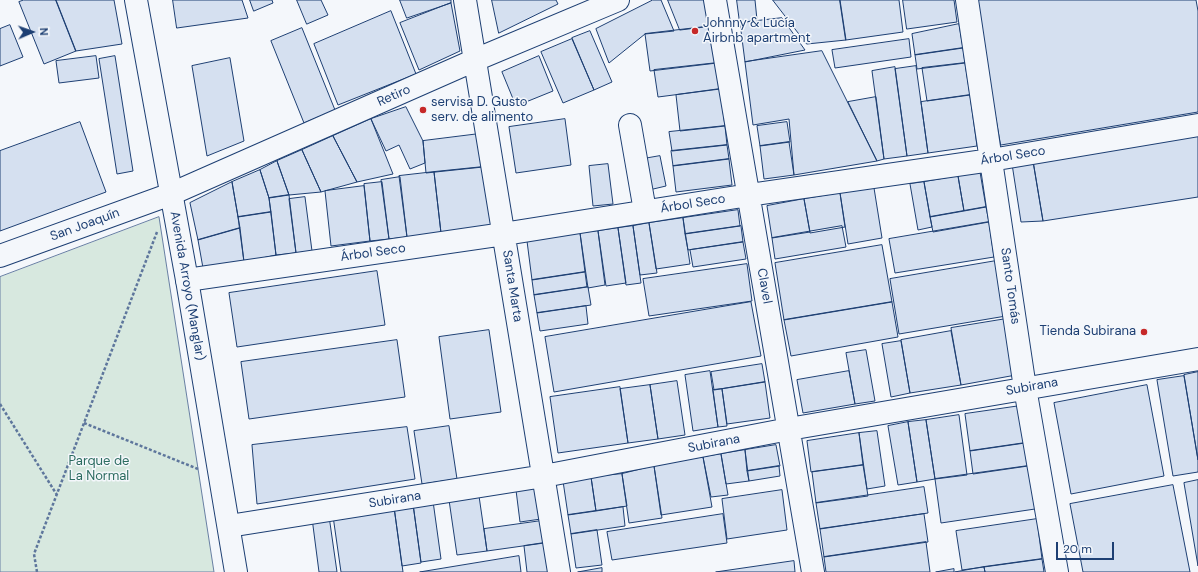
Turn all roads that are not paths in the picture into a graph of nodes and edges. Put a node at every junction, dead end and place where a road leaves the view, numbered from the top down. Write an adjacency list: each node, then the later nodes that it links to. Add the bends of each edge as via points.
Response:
1 (136, 0): 10 (street, Avenida Arroyo (Manglar))
2 (465, 0): 6 (street, Santa Marta)
3 (618, 0): 6 (street, Retiro)
4 (715, 0): 11 (street, Clavel)
5 (967, 0): 9 (street, Santo Tomás)
6 (475, 60): 10 (street, Retiro); 13 (street, Santa Marta)
7 (630, 125): 12 (street)
8 (1198, 125): 9 (street, Árbol Seco)
9 (991, 160): 11 (street, Árbol Seco); 17 (street, Santo Tomás)
10 (171, 194): 14 (street, San Joaquín); 15 (street, Avenida Arroyo (Manglar))
11 (748, 195): 12 (street, Árbol Seco); 18 (street, Clavel)
12 (645, 211): 13 (street, Árbol Seco)
13 (504, 234): 15 (street, Árbol Seco); 19 (street, Santa Marta)
14 (0, 256)
15 (187, 280): 20 (street, Avenida Arroyo (Manglar))
16 (1198, 359): 17 (street, Subirana)
17 (1025, 388): 18 (street, Subirana); 24 (street, Santo Tomás)
18 (789, 429): 19 (street, Subirana); 23 (street, Clavel)
19 (544, 476): 20 (street, Subirana); 22 (street, Santa Marta)
20 (229, 526): 21 (street, Avenida Arroyo (Manglar))
21 (236, 572)
22 (559, 572)
23 (813, 572)
24 (1057, 572)

